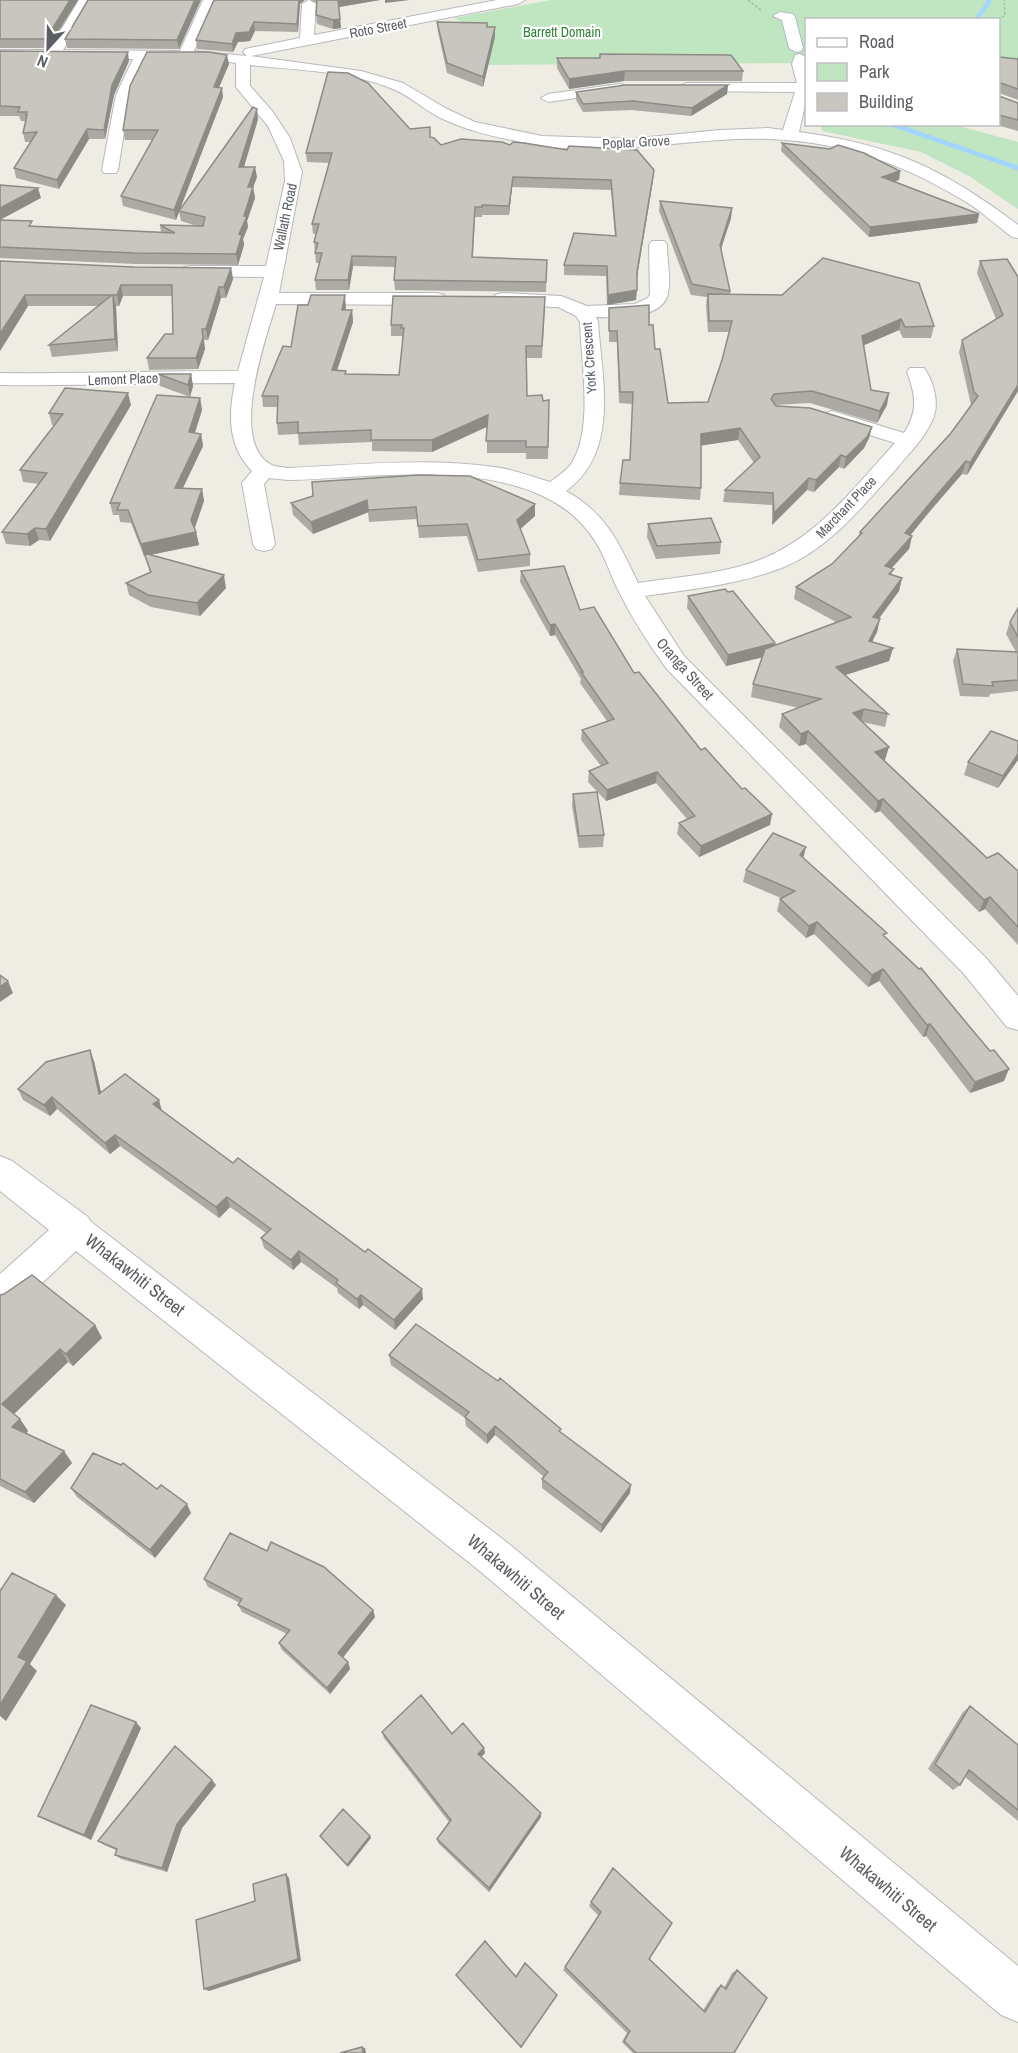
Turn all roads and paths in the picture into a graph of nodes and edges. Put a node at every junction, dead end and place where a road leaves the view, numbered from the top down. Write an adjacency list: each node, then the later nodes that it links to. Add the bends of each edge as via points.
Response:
1 (86, 0): 10 (street)
2 (210, 0): 12 (street)
3 (518, 0): 8 (street, Roto Street)
4 (1004, 0): 7 (path, via 1005,15)
5 (309, 4): 8 (street)
6 (780, 16): 13 (street, via 788,17 793,28 791,38)
7 (1000, 19)
8 (310, 41): 14 (street, Roto Street, via 243,54)
9 (0, 54): 10 (street)
10 (54, 54): 11 (street)
11 (142, 54): 12 (street); 22 (street, via 123,95)
12 (185, 55): 14 (street)
13 (801, 55): 15 (street)
14 (243, 59): 21 (street, Poplar Grove, via 370,76 398,86 454,118 503,134 543,141 608,145 744,133); 26 (street, Wallath Road, via 243,87 283,140 295,173)
15 (805, 81)
16 (636, 87): 20 (street)
17 (670, 87): 18 (street)
18 (805, 88)
19 (805, 89): 21 (street)
20 (548, 98)
21 (790, 135): 23 (street, Poplar Grove, via 858,146 914,166 969,196)
22 (110, 170)
23 (1015, 228)
24 (658, 245): 30 (street, via 659,294 653,304 634,310)
25 (170, 271): 26 (street)
26 (274, 272): 27 (street, Wallath Road)
27 (268, 298): 28 (street); 32 (street, Wallath Road)
28 (454, 299)
29 (489, 299): 30 (street, York Crescent, via 561,302)
30 (584, 312): 37 (street, York Crescent, via 589,322 594,434 584,462)
31 (917, 372): 35 (street, Marchant Place, via 927,396 926,410)
32 (247, 377): 33 (street, Lemont Place); 36 (street, Wallath Road, via 242,395 243,438 253,464)
33 (0, 379)
34 (816, 413): 35 (street)
35 (909, 441): 39 (street, Marchant Place, via 828,528 796,552 750,570)
36 (264, 471): 37 (street, Oranga Street, via 307,474 475,470); 38 (street, via 253,483)
37 (551, 491): 39 (street, Oranga Street, via 588,516 604,536)
38 (264, 544)
39 (630, 591): 40 (street, Oranga Street, via 653,633 675,662 975,966)
40 (1018, 1018)
41 (0, 1171): 42 (street, Whakawhiti Street)
42 (76, 1228): 43 (street); 44 (street, Whakawhiti Street, via 495,1558)
43 (0, 1294)
44 (1018, 1998)

